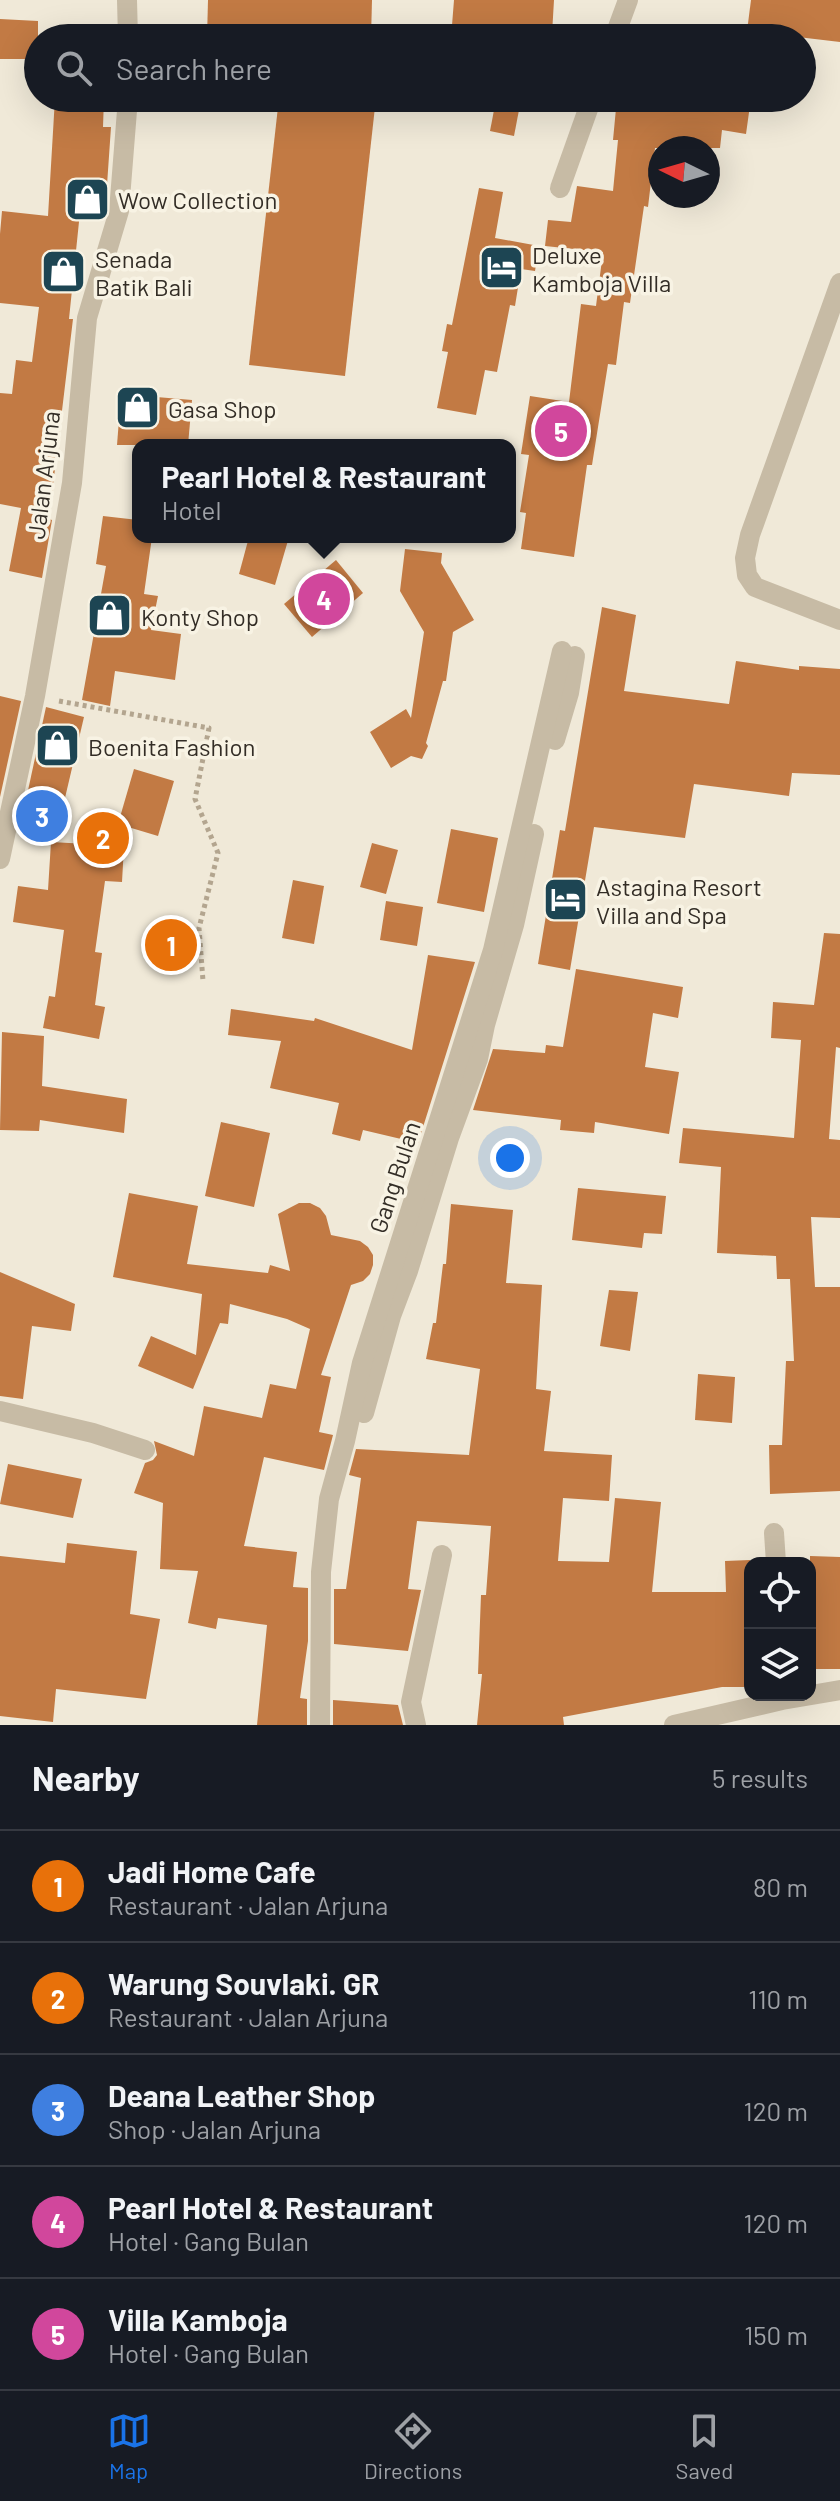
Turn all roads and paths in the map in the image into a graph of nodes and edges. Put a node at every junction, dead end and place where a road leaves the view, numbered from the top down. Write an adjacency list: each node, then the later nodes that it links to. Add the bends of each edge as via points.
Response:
1 (127, 0): 3 (street)
2 (628, 0): 4 (street)
3 (128, 24)
4 (619, 24)
5 (127, 112): 10 (street, Jalan Arjuna, via 119,211 87,318 72,483)
6 (587, 112): 7 (street)
7 (560, 188)
8 (840, 283): 9 (street, via 745,558 755,587)
9 (840, 620)
10 (35, 696): 11 (street, Jalan Arjuna); 12 (path, via 209,728 195,799 218,853 199,928)
11 (0, 859)
12 (203, 981)
13 (0, 1411): 14 (street)
14 (145, 1450)
15 (774, 1533): 17 (street)
16 (442, 1555): 23 (street, via 411,1702)
17 (776, 1557)
18 (840, 1690): 19 (street)
19 (816, 1693)
20 (770, 1701): 24 (street)
21 (320, 1725): 22 (street, Gang Bulan, via 321,1572 329,1499 362,1363 493,950 569,654 514,925 478,1059 391,1316 340,1498 332,1574)
22 (331, 1725)
23 (416, 1725)
24 (674, 1725)

